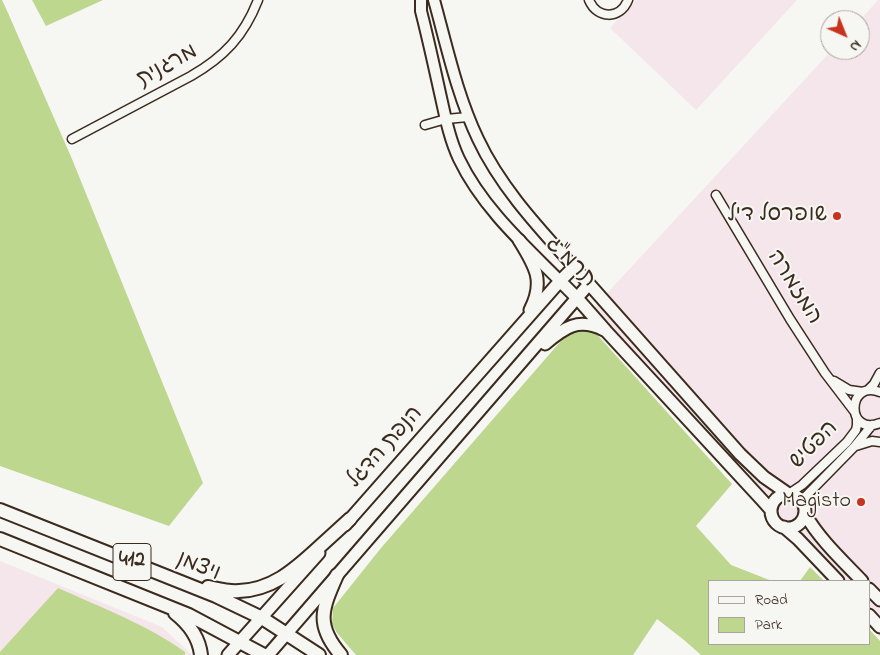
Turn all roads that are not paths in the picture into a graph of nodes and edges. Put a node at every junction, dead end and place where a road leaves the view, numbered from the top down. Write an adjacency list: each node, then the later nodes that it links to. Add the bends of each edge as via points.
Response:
1 (258, 0): 9 (street, מרגנית, via 240,35 207,67)
2 (421, 0): 7 (street, תרמ"ג)
3 (434, 0): 6 (street, תרמ"ג)
4 (589, 0): 5 (street, via 596,10 608,15 621,10)
5 (628, 0)
6 (468, 117): 7 (street); 12 (street, תרמ"ג, via 497,173 525,212)
7 (446, 119): 8 (street); 11 (street, תרמ"ג, via 459,159 475,186)
8 (425, 125)
9 (72, 138)
10 (716, 195): 19 (street, המזמרה)
11 (519, 240): 13 (street, תרמ"ג); 16 (main road, via 531,260 538,290)
12 (574, 267): 13 (main road, הנפת הדגל); 14 (main road, תרמ"ג)
13 (560, 281): 15 (main road, תרמ"ג); 16 (main road, הנפת הדגל)
14 (589, 284): 15 (main road, הנפת הדגל); 27 (main road, תרמ"ג, via 740,454 764,477)
15 (578, 298): 17 (main road, תרמ"ג); 18 (main road, הנפת הדגל)
16 (524, 322): 32 (main road, הנפת הדגל)
17 (606, 331): 18 (main road, via 586,323 572,325); 30 (main road, תרמ"ג)
18 (513, 372): 35 (main road, הנפת הדגל)
19 (825, 373): 21 (street, המזמרה, via 849,390); 23 (street, המזמרה)
20 (880, 373): 21 (street)
21 (866, 391): 22 (street, המזמרה); 23 (street, הפטיש, via 856,398)
22 (880, 392)
23 (856, 415): 24 (street, via 864,424); 27 (street, הפטיש, via 856,430 847,442 802,485)
24 (876, 426): 26 (street, הפטיש)
25 (880, 442): 26 (street, via 866,442)
26 (854, 447): 28 (street, הפטיש)
27 (788, 493): 28 (main road); 30 (main road, via 778,497)
28 (802, 500): 31 (main road)
29 (0, 510): 36 (main road, ויצמן / 412)
30 (771, 510): 33 (main road, via 776,523)
31 (805, 514): 33 (main road, via 797,525); 38 (main road, via 821,538)
32 (350, 519): 36 (main road, via 290,574 265,587 230,591); 43 (main road, הנפת הדגל)
33 (784, 527): 37 (main road)
34 (0, 539): 41 (main road, 412)
35 (337, 575): 45 (main road, הנפת הדגל); 51 (main road, via 324,607 324,627)
36 (171, 578): 43 (main road, ויצמן / 412)
37 (837, 580)
38 (861, 580)
39 (870, 589): 40 (main road)
40 (880, 600)
41 (165, 606): 46 (main road, 412); 47 (main road, via 191,629)
42 (870, 616): 44 (main road)
43 (262, 618): 45 (main road, ויצמן / 412); 46 (main road, הנפת הדגל)
44 (880, 627)
45 (287, 634): 49 (main road, הנפת הדגל); 50 (main road, ויצמן / 412)
46 (240, 642): 48 (main road, הנפת הדגל); 49 (main road, 412)
47 (201, 655)
48 (228, 655)
49 (266, 655)
50 (319, 655)
51 (341, 655)

